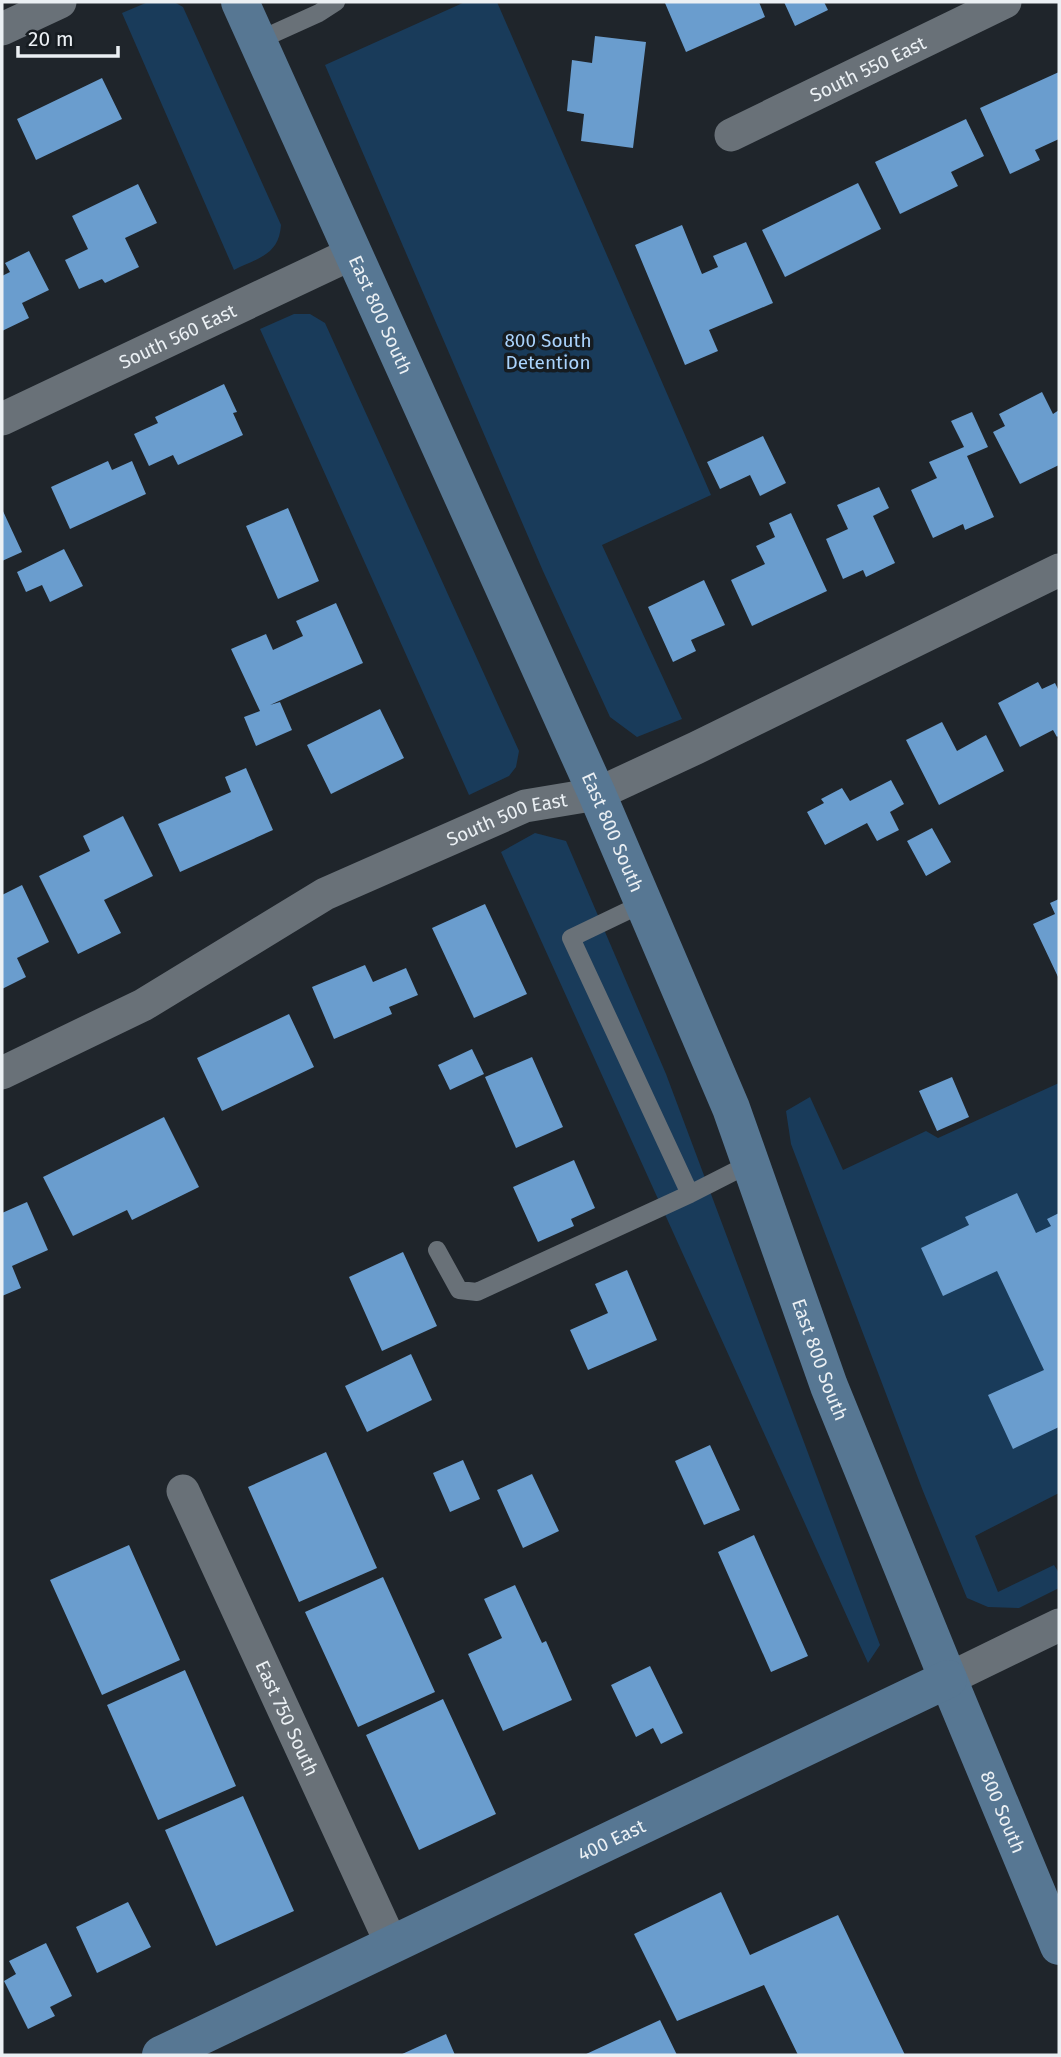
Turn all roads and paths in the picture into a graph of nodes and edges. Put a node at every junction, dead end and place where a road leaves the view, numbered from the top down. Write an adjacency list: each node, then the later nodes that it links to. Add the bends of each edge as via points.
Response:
1 (60, 2): 5 (street)
2 (240, 2): 6 (main road, East 800 South)
3 (336, 2): 6 (lane)
4 (1005, 2): 7 (street, South 550 East)
5 (2, 29)
6 (257, 41): 8 (main road, East 800 South)
7 (731, 135)
8 (352, 253): 9 (street, South 560 East); 11 (main road, East 800 South)
9 (2, 419)
10 (1059, 570): 11 (street, South 500 East)
11 (597, 794): 12 (main road, East 800 South); 13 (street, South 500 East, via 525,806 325,894 143,1005)
12 (644, 903): 14 (main road, East 800 South); 15 (lane, via 571,938)
13 (2, 1073)
14 (751, 1163): 15 (lane); 19 (main road, East 800 South, via 829,1386)
15 (690, 1194): 16 (lane, via 477,1292 458,1290)
16 (437, 1250)
17 (183, 1491): 20 (street, East 750 South)
18 (1059, 1625): 19 (street, 400 East)
19 (948, 1679): 20 (main road, 400 East); 21 (main road, 800 South)
20 (393, 1945): 22 (main road, 400 East)
21 (1059, 1946)
22 (162, 2055)

